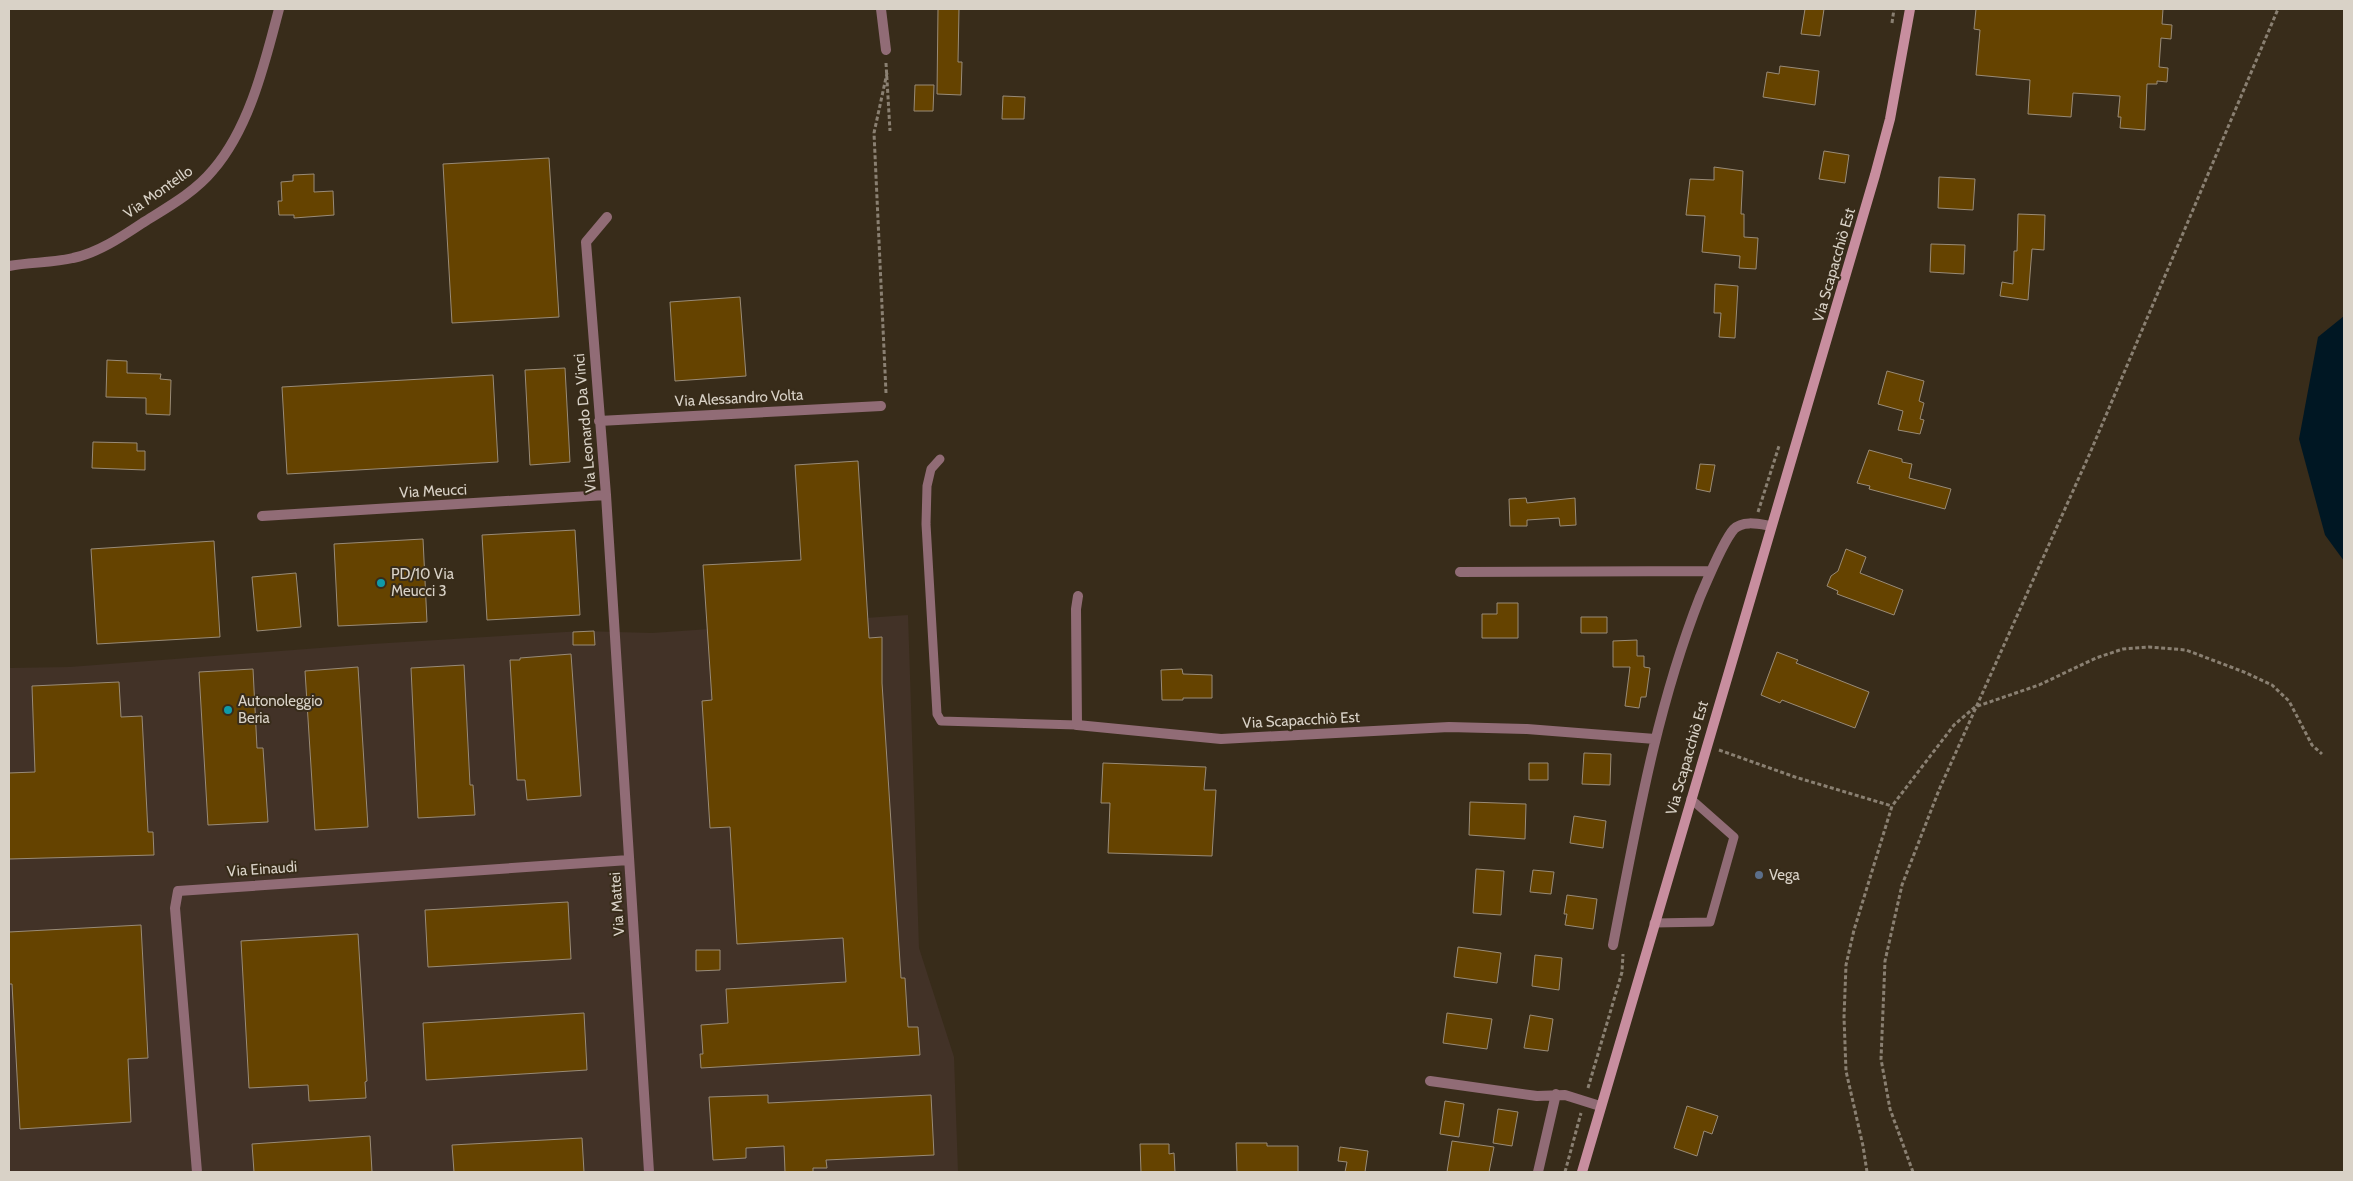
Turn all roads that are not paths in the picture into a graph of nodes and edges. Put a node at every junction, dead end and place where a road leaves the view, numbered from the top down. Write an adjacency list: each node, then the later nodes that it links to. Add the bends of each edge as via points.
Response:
1 (279, 9): 6 (street, Via Montello, via 252,100 214,170 190,192 103,246 73,258)
2 (880, 9): 4 (street)
3 (1910, 9): 12 (main road, Via Scapacchiò Est, via 1893,102 1875,175)
4 (886, 50)
5 (607, 217): 8 (street, Via Leonardo Da Vinci, via 586,242)
6 (9, 266)
7 (881, 406): 8 (street, Via Alessandro Volta)
8 (599, 421): 10 (street, Via Leonardo Da Vinci)
9 (940, 459): 17 (lane, via 931,469 927,486 926,524 941,721)
10 (606, 496): 11 (street, Via Meucci); 16 (street, Via Leonardo Da Vinci)
11 (262, 516)
12 (1771, 526): 13 (street, Via Scapacchiò Est, via 1744,524 1734,529); 19 (main road, Via Scapacchiò Est)
13 (1710, 571): 14 (street); 18 (street, Via Scapacchiò Est, via 1681,646)
14 (1460, 572)
15 (1078, 596): 17 (street)
16 (615, 634): 20 (street, Via Mattei)
17 (1078, 725): 18 (street, Via Scapacchiò Est, via 1221,740 1449,728 1527,729)
18 (1655, 739): 22 (street, Via Scapacchiò Est)
19 (1691, 799): 21 (main road, Via Scapacchiò Est); 21 (lane, via 1734,838 1710,922)
20 (630, 860): 26 (street, Via Einaudi, via 178,891 175,908); 27 (street, Via Mattei)
21 (1654, 923): 25 (main road, Via Scapacchiò Est)
22 (1613, 945)
23 (1430, 1081): 24 (street, via 1537,1096)
24 (1556, 1094): 25 (street); 28 (street)
25 (1600, 1106): 29 (main road, Via Scapacchiò Est)
26 (197, 1172)
27 (649, 1172)
28 (1538, 1172)
29 (1582, 1172)

